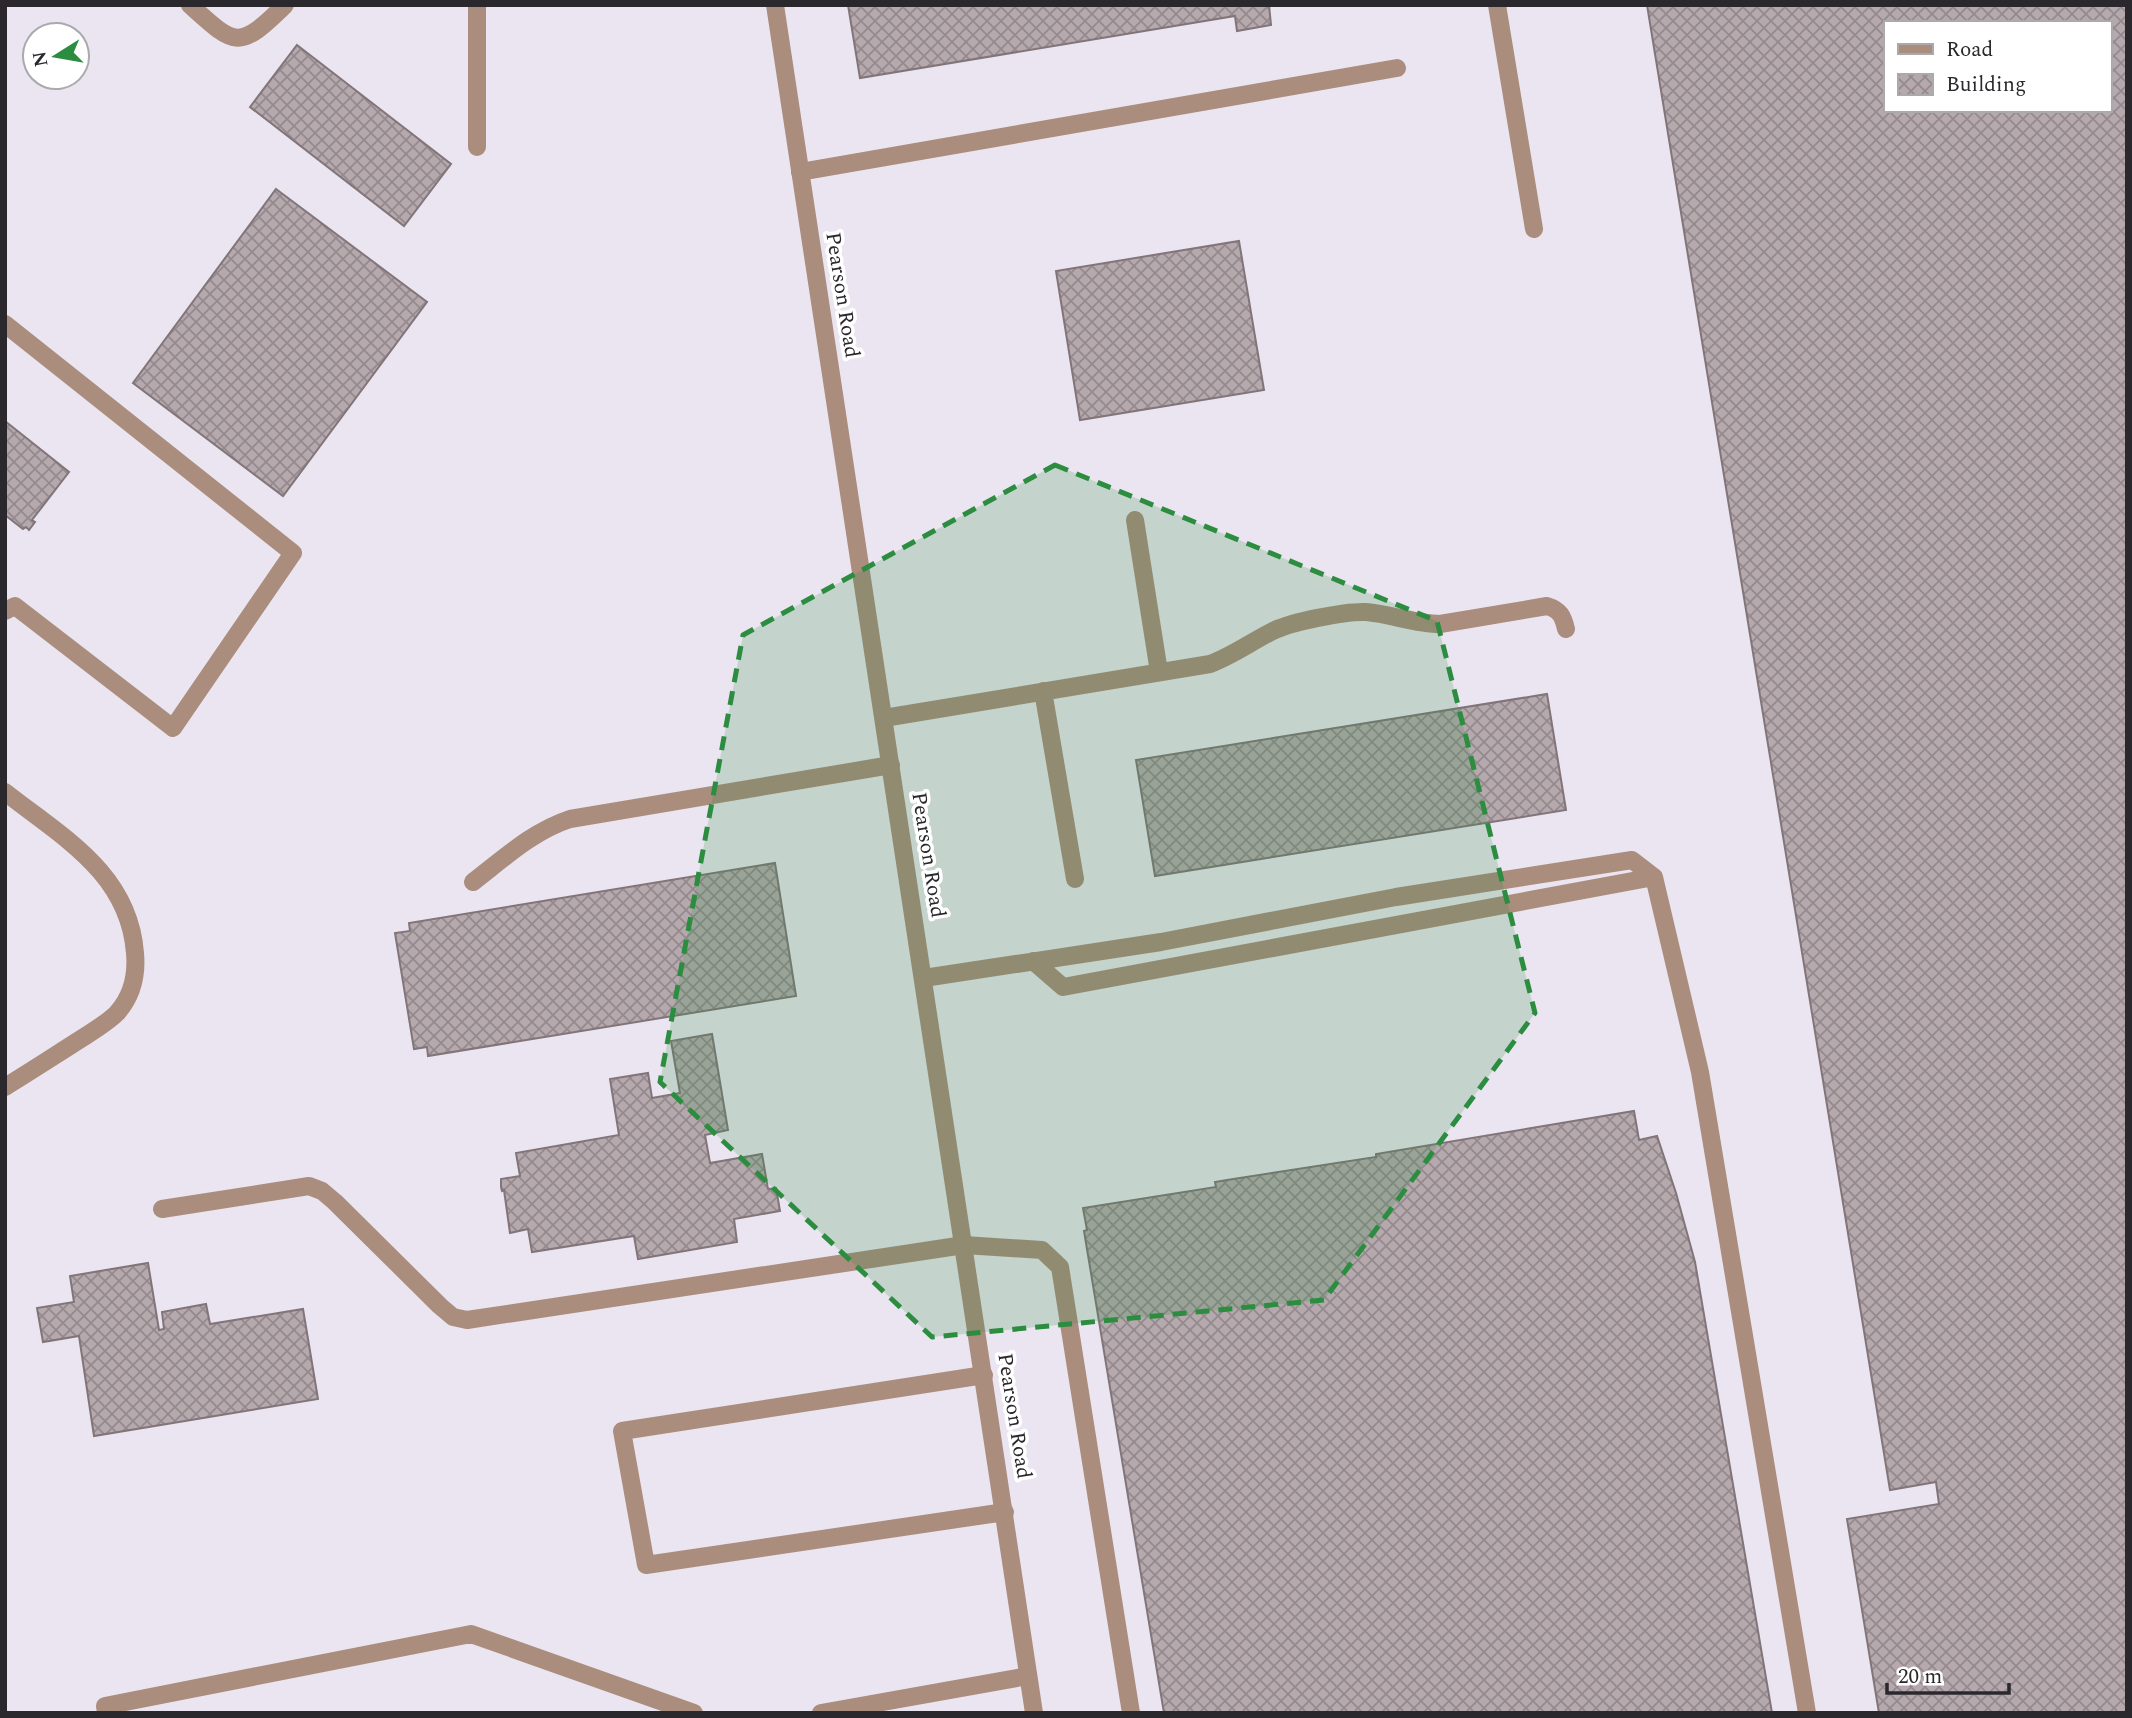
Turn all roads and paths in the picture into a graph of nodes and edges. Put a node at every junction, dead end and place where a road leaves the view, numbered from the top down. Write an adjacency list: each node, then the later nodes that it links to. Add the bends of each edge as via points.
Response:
1 (190, 5): 2 (street, via 226,36 241,38 261,28)
2 (285, 5)
3 (477, 5): 7 (street)
4 (775, 5): 8 (street, Pearson Road)
5 (1497, 5): 9 (street)
6 (1396, 68): 8 (street)
7 (477, 147)
8 (800, 172): 16 (street, Pearson Road)
9 (1534, 229)
10 (5, 324): 12 (street, via 293,553 173,728)
11 (1135, 520): 14 (street)
12 (9, 605)
13 (1566, 629): 14 (street, via 1563,617 1547,606 1440,624 1351,613 1286,625 1224,659)
14 (1159, 672): 15 (street)
15 (1043, 691): 16 (street); 20 (street)
16 (884, 718): 17 (street, Pearson Road)
17 (891, 765): 21 (street, via 570,819 531,838); 23 (street, Pearson Road)
18 (5, 792): 24 (street, via 95,864 114,887 134,935 136,963 132,990 118,1012)
19 (1654, 877): 22 (street, via 1632,860); 22 (street, via 1063,987); 35 (street, via 1700,1072)
20 (1075, 879)
21 (473, 882)
22 (1033, 961): 23 (street)
23 (923, 978): 26 (street, Pearson Road)
24 (5, 1087)
25 (162, 1209): 26 (street, via 309,1186 335,1202 440,1306 453,1317 467,1320)
26 (964, 1245): 27 (street, Pearson Road); 34 (street, via 1042,1250 1060,1266)
27 (984, 1375): 28 (street, Pearson Road); 28 (street, via 622,1431 646,1565)
28 (1005, 1512): 29 (street, Pearson Road)
29 (1028, 1676): 32 (street); 33 (street, Pearson Road)
30 (106, 1713): 31 (street, via 105,1706 471,1634)
31 (694, 1713)
32 (821, 1713)
33 (1034, 1713)
34 (1131, 1713)
35 (1807, 1713)

